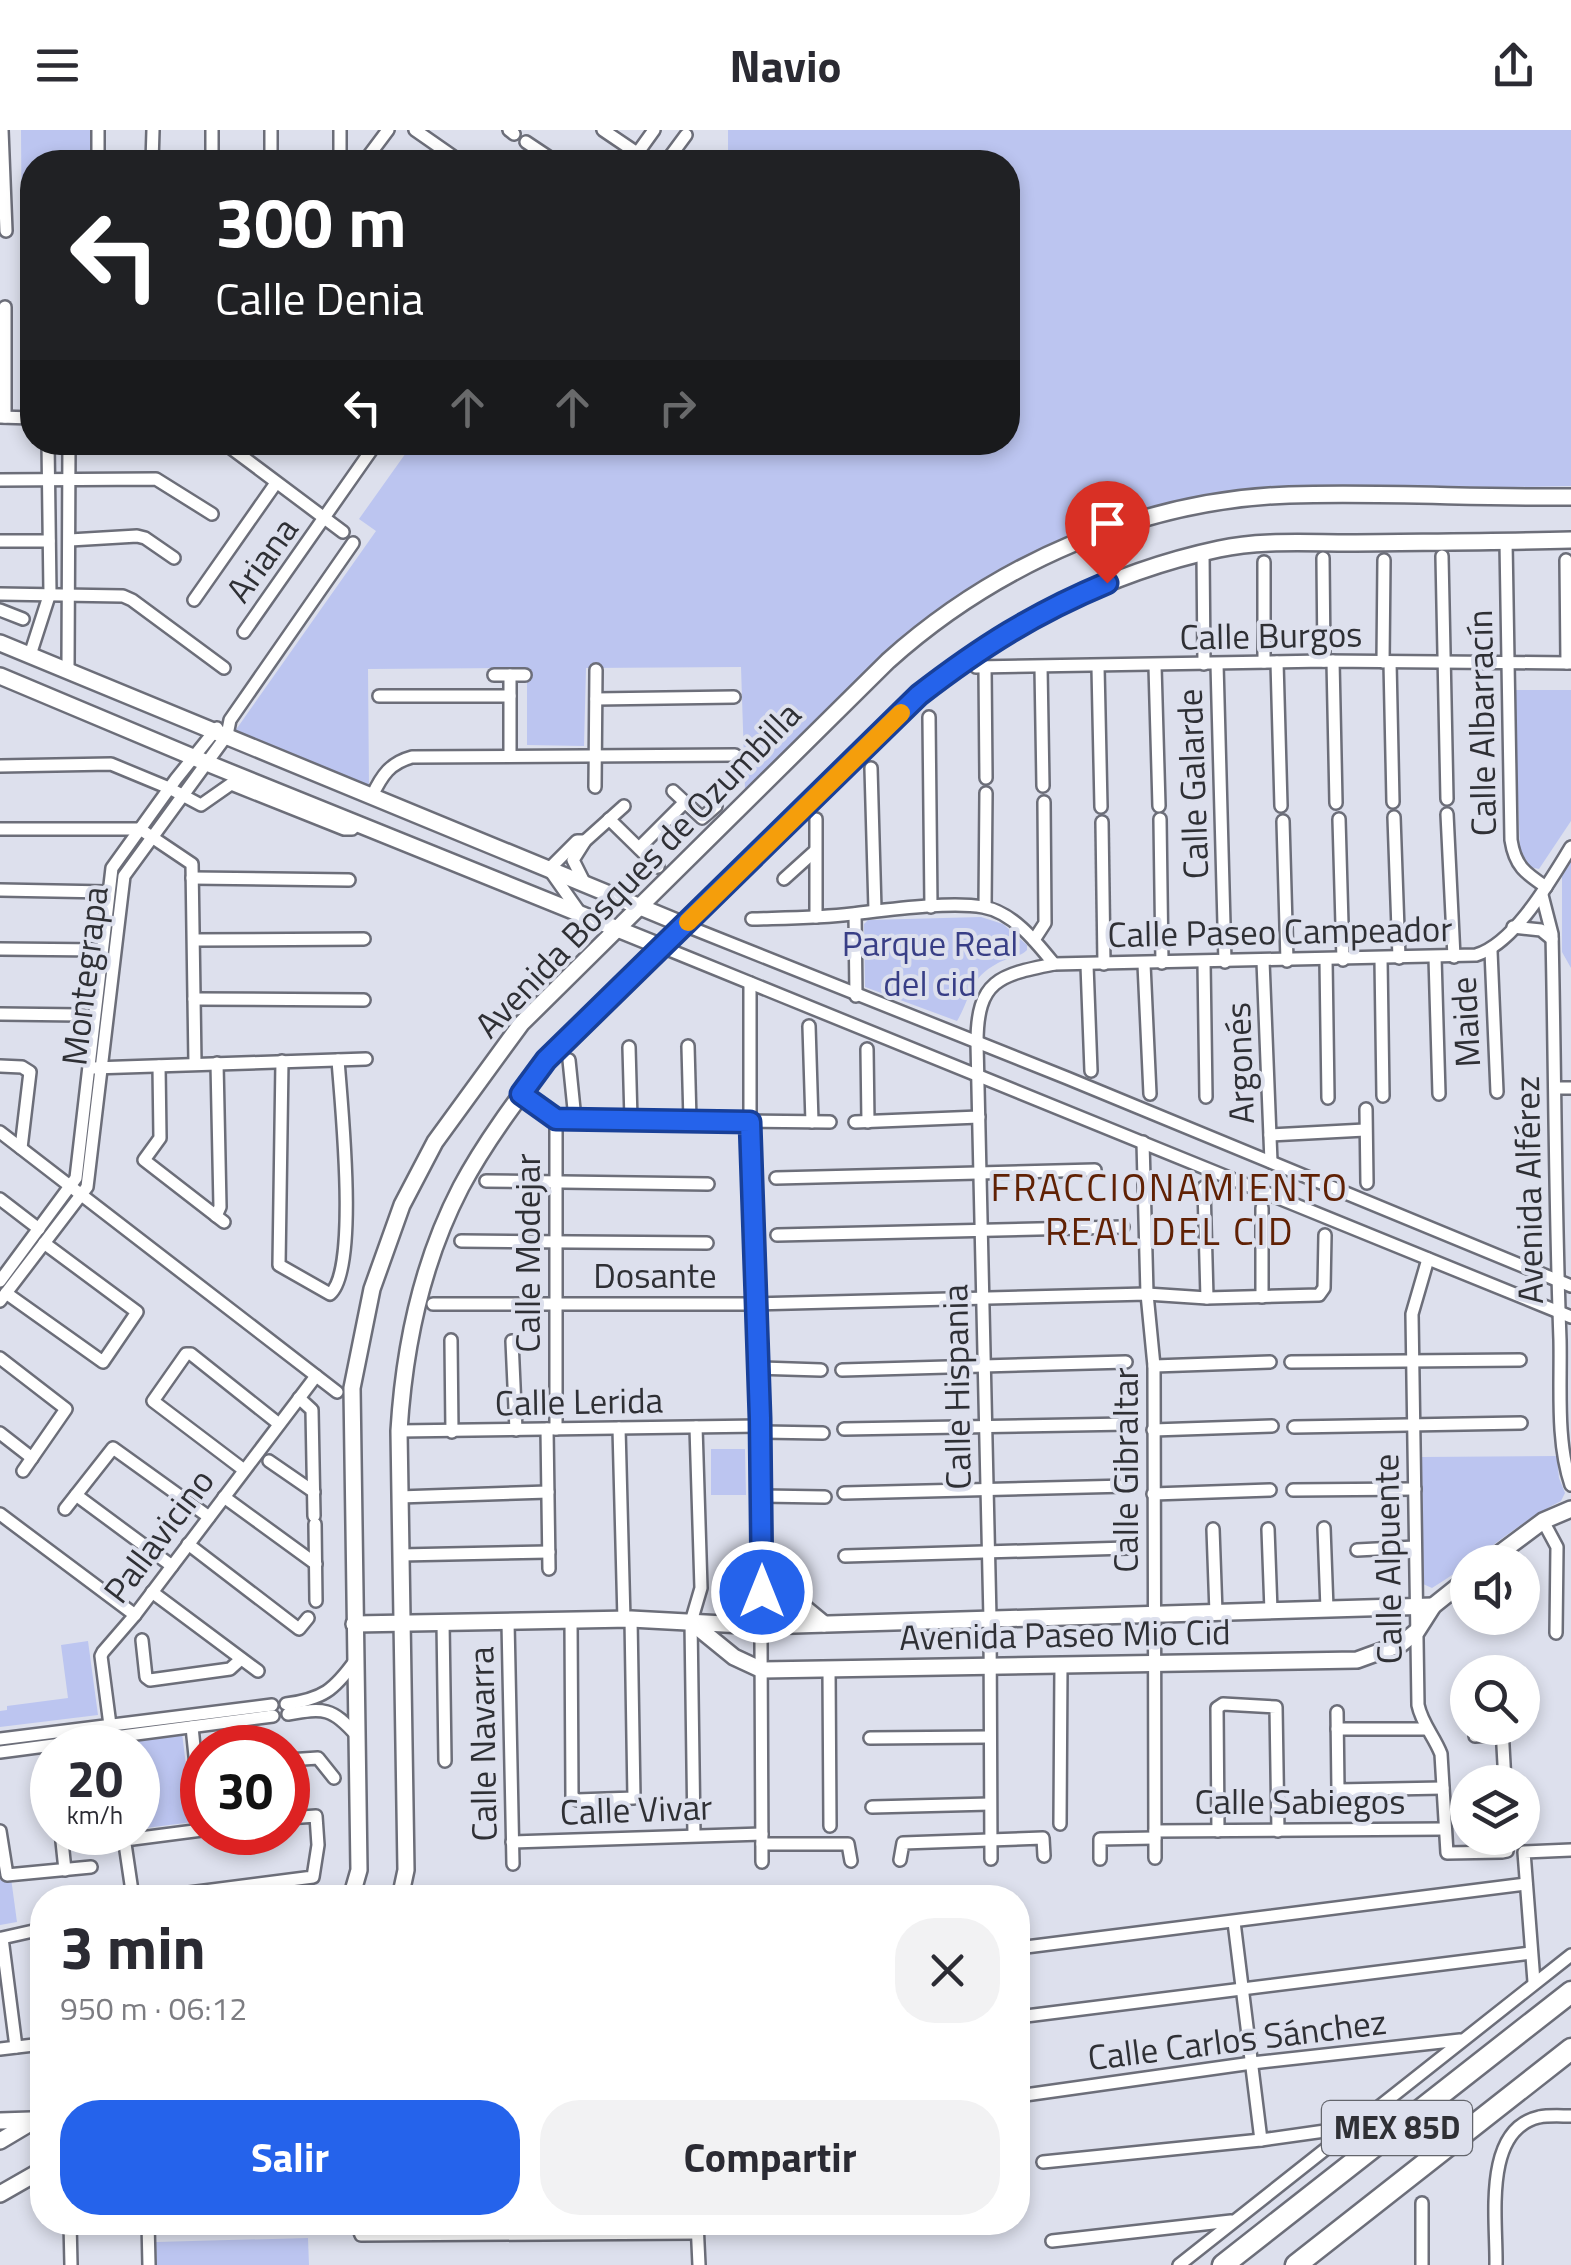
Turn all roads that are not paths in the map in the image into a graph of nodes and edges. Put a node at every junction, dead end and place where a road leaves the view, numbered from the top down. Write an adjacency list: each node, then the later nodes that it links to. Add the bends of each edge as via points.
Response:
1 (2, 130): 10 (street)
2 (415, 130): 6 (street)
3 (603, 130): 8 (street)
4 (686, 135): 9 (street)
5 (526, 142): 7 (street)
6 (444, 150)
7 (538, 150)
8 (625, 150)
9 (675, 150)
10 (6, 231)
11 (6, 307): 12 (street)
12 (3, 417)
13 (48, 455): 17 (street)
14 (70, 455): 18 (street)
15 (240, 455): 20 (street)
16 (368, 455): 23 (street, Ariana)
17 (49, 479): 18 (street); 19 (street); 26 (street)
18 (70, 479): 22 (street, via 164,481); 27 (street)
19 (0, 480)
20 (276, 484): 23 (street); 41 (street)
21 (1571, 497): 117 (main road, Avenida Bosques de Ozumbilla, via 1286,495 1188,507 1092,534 996,582 924,629)
22 (212, 514)
23 (324, 519): 24 (street); 44 (street, Ariana)
24 (343, 532)
25 (0, 540): 26 (street)
26 (50, 540): 38 (street)
27 (70, 540): 33 (street, via 137,536); 40 (street)
28 (1571, 540): 29 (main road, Avenida Bosques de Ozumbilla)
29 (1506, 542): 31 (main road, Avenida Bosques de Ozumbilla, via 1278,543); 51 (street, Calle Albarracín)
30 (353, 543): 69 (street, Montegrapa)
31 (1203, 553): 53 (street, Calle Galarde); 125 (main road, Avenida Bosques de Ozumbilla, via 1136,570 1049,607 972,654 919,695)
32 (1442, 556): 50 (street)
33 (174, 558)
34 (1323, 558): 47 (street)
35 (1384, 560): 49 (street)
36 (1566, 560): 52 (street)
37 (1264, 562): 48 (street)
38 (50, 593): 39 (street); 40 (street); 46 (street)
39 (0, 594)
40 (68, 594): 57 (street, via 132,600); 58 (street)
41 (194, 600)
42 (0, 610): 43 (street)
43 (23, 620)
44 (244, 632)
45 (0, 643): 46 (main road)
46 (30, 655): 58 (main road)
47 (1329, 661): 48 (street, Calle Burgos); 49 (street, Calle Burgos); 87 (street)
48 (1271, 662): 53 (street, Calle Burgos); 91 (street)
49 (1386, 662): 50 (street, Calle Burgos); 88 (street)
50 (1445, 662): 51 (street, Calle Burgos); 84 (street)
51 (1506, 663): 52 (street, Calle Burgos); 115 (street, Calle Albarracín, via 1513,858)
52 (1569, 663)
53 (1211, 664): 54 (street, Calle Burgos); 145 (street, Calle Galarde)
54 (1156, 666): 56 (street, Calle Burgos); 146 (street)
55 (1041, 667): 56 (street, Calle Burgos); 76 (street, Calle Burgos, via 981,667); 77 (street)
56 (1098, 667): 92 (street)
57 (224, 668)
58 (68, 669): 69 (main road)
59 (596, 670): 67 (street)
60 (510, 675): 61 (street); 63 (street); 65 (street)
61 (525, 675)
62 (0, 676): 74 (main road)
63 (494, 676)
64 (379, 696): 65 (street)
65 (510, 696): 72 (street)
66 (734, 697): 67 (street)
67 (596, 699): 70 (street)
68 (928, 717): 119 (street)
69 (224, 728): 74 (street, Montegrapa); 83 (main road)
70 (595, 755): 71 (street); 72 (street); 78 (street)
71 (734, 755)
72 (510, 756): 83 (street, via 398,760)
73 (0, 766): 79 (street, via 111,764)
74 (195, 766): 79 (street, Montegrapa); 82 (street, Montegrapa); 100 (main road)
75 (871, 768): 120 (street)
76 (986, 778)
77 (1044, 786)
78 (594, 787)
79 (170, 788): 82 (street); 102 (street, Montegrapa)
80 (673, 791): 85 (street)
81 (986, 792): 118 (street)
82 (183, 796): 100 (street, via 200,804 230,784 344,829); 103 (street, Montegrapa)
83 (372, 796): 109 (main road)
84 (1447, 798)
85 (685, 802): 90 (street, via 702,818); 104 (street)
86 (1044, 802): 131 (street, via 1045,923)
87 (1336, 802)
88 (1393, 802)
89 (624, 806): 95 (street)
90 (716, 806)
91 (1281, 806)
92 (1101, 808)
93 (1448, 814): 137 (street)
94 (1394, 818): 139 (street)
95 (609, 819): 104 (street); 107 (street, via 578,841)
96 (816, 819): 106 (street)
97 (1339, 819): 142 (street)
98 (1282, 821): 140 (street)
99 (1102, 822): 148 (street)
100 (357, 824): 121 (main road)
101 (0, 829): 102 (street)
102 (140, 830): 103 (street); 116 (street, Montegrapa, via 112,868)
103 (153, 836): 110 (street, via 192,864); 170 (street, Montegrapa, via 124,876)
104 (638, 848): 108 (street)
105 (1571, 848): 115 (street, Calle Paseo Campeador)
106 (815, 851): 111 (street); 123 (street)
107 (568, 858): 109 (street); 113 (street)
108 (658, 868)
109 (550, 869): 113 (main road); 121 (street)
110 (192, 878): 112 (street); 130 (street)
111 (784, 879)
112 (349, 880)
113 (585, 884): 117 (main road)
114 (0, 890): 116 (street)
115 (1544, 891): 126 (street, Calle Paseo Campeador); 129 (street, Avenida Alférez)
116 (108, 892): 134 (street, Montegrapa)
117 (638, 907): 125 (main road); 127 (main road, Avenida Bosques de Ozumbilla)
118 (985, 907): 119 (street); 131 (street)
119 (931, 908): 120 (street)
120 (875, 910): 122 (street)
121 (580, 913): 127 (main road)
122 (855, 914): 123 (street); 152 (street)
123 (816, 917): 124 (street)
124 (752, 919)
125 (684, 926): 132 (main road, Avenida Bosques de Ozumbilla); 152 (street)
126 (1513, 927): 129 (street, via 1542,930); 135 (street, Calle Paseo Campeador)
127 (618, 928): 132 (main road); 325 (main road, Avenida Bosques de Ozumbilla, via 521,1024 435,1142 402,1205 372,1289 352,1388)
128 (364, 938): 130 (street)
129 (1552, 939): 173 (street, Avenida Alférez)
130 (194, 940): 153 (street)
131 (1034, 940): 147 (street)
132 (662, 947): 151 (street); 176 (main road, Avenida Bosques de Ozumbilla, via 546,1060)
133 (0, 949): 134 (street)
134 (102, 950): 170 (street, Montegrapa)
135 (1490, 950): 137 (street, Calle Paseo Campeador); 175 (street, Maide)
136 (1435, 957): 137 (street, Calle Paseo Campeador); 139 (street, Calle Paseo Campeador); 178 (street)
137 (1454, 957)
138 (1381, 958): 139 (street, Calle Paseo Campeador); 142 (street, Calle Paseo Campeador); 179 (street)
139 (1399, 958)
140 (1287, 960): 141 (street, Calle Paseo Campeador); 143 (street, Calle Paseo Campeador)
141 (1326, 960): 142 (street, Calle Paseo Campeador); 181 (street)
142 (1342, 960)
143 (1264, 961): 145 (street, Calle Paseo Campeador); 193 (street, Argonés)
144 (1204, 962): 145 (street, Calle Paseo Campeador); 146 (street, Calle Paseo Campeador); 180 (street)
145 (1225, 962)
146 (1162, 963): 149 (street, Calle Paseo Campeador)
147 (1054, 964): 150 (street, Calle Paseo Campeador); 158 (street, Calle Hispania, via 998,978 981,1001)
148 (1104, 964): 149 (street, Calle Paseo Campeador); 150 (street, Calle Paseo Campeador)
149 (1144, 964): 177 (street)
150 (1087, 965): 171 (street)
151 (750, 983): 172 (street); 188 (street)
152 (856, 996): 158 (street)
153 (194, 999): 154 (street); 167 (street)
154 (364, 1000)
155 (0, 1014): 156 (street)
156 (82, 1015)
157 (810, 1026): 189 (street)
158 (977, 1042): 172 (street, Calle Hispania); 198 (street)
159 (688, 1046): 187 (street)
160 (629, 1047): 186 (street)
161 (867, 1048): 183 (street, via 861,1122)
162 (366, 1059): 163 (street)
163 (338, 1060): 165 (street); 165 (street, via 347,1234 338,1286 330,1294 280,1266)
164 (570, 1060): 185 (street)
165 (282, 1062): 166 (street)
166 (218, 1063): 167 (street); 169 (street, via 220,1219 144,1160 160,1138)
167 (195, 1064): 169 (street)
168 (0, 1066): 195 (street, via 30,1072)
169 (159, 1066): 170 (street)
170 (95, 1068): 206 (street, Montegrapa); 208 (street, Montegrapa)
171 (1090, 1071)
172 (977, 1074): 183 (street, Calle Hispania); 194 (street)
173 (1555, 1088): 174 (street); 196 (street, Avenida Alférez)
174 (1571, 1088)
175 (1497, 1092)
176 (521, 1094): 184 (street, Calle Modejar); 263 (main road, Avenida Bosques de Ozumbilla, via 460,1190 434,1254 402,1373)
177 (1150, 1094)
178 (1439, 1094)
179 (1383, 1096)
180 (1206, 1098)
181 (1328, 1098)
182 (1366, 1109): 191 (street)
183 (979, 1117): 200 (street, Calle Hispania)
184 (556, 1119): 185 (street); 203 (street, Calle Modejar)
185 (575, 1119): 186 (street)
186 (631, 1120): 187 (street)
187 (690, 1121): 188 (street)
188 (750, 1122): 189 (street); 231 (street)
189 (812, 1122): 190 (street)
190 (830, 1122)
191 (1365, 1130): 193 (street); 204 (street)
192 (0, 1132): 195 (street)
193 (1270, 1135): 198 (street, Argonés)
194 (1144, 1142): 221 (street); 225 (street, Calle Gibraltar)
195 (20, 1148): 206 (street)
196 (1557, 1149): 197 (street); 211 (street, Avenida Alférez)
197 (1571, 1149)
198 (1271, 1162): 222 (street)
199 (1095, 1170): 200 (street)
200 (980, 1174): 201 (street); 214 (street, Calle Hispania)
201 (776, 1178)
202 (486, 1182): 203 (street)
203 (555, 1182): 205 (street); 218 (street, Calle Modejar)
204 (1368, 1183)
205 (708, 1184)
206 (70, 1186): 208 (street); 213 (street)
207 (1204, 1187): 228 (street)
208 (81, 1195): 219 (street); 246 (street)
209 (0, 1199): 213 (street)
210 (1262, 1208): 226 (street)
211 (1564, 1209): 222 (street, Avenida Alférez)
212 (1124, 1227): 214 (street)
213 (39, 1228): 223 (street)
214 (981, 1233): 216 (street); 227 (street, Calle Hispania)
215 (1325, 1234): 226 (street, Dosante, via 1322,1292)
216 (776, 1235)
217 (461, 1240): 218 (street)
218 (555, 1241): 220 (street); 229 (street, Calle Modejar)
219 (44, 1243): 223 (street); 223 (street, via 136,1312 103,1362)
220 (708, 1243)
221 (1428, 1259): 232 (street); 236 (street, Calle Alpuente, via 1412,1314)
222 (1558, 1280): 224 (street); 232 (street, Avenida Alférez)
223 (2, 1284)
224 (1571, 1286)
225 (1147, 1294): 227 (street, Dosante); 228 (street, Dosante); 242 (street, Calle Gibraltar)
226 (1262, 1297): 228 (street, Dosante)
227 (982, 1298): 231 (street, Dosante); 241 (street, Calle Hispania)
228 (1208, 1298)
229 (555, 1303): 230 (street, Dosante); 231 (street, Dosante); 258 (street, Calle Modejar)
230 (433, 1304)
231 (757, 1304): 243 (street)
232 (1565, 1315): 267 (street, Avenida Alférez)
233 (451, 1340): 264 (street)
234 (512, 1340): 261 (street)
235 (0, 1358): 268 (street, via 66,1410)
236 (1412, 1360): 237 (street); 240 (street); 252 (street, Calle Alpuente)
237 (1520, 1360)
238 (1126, 1362): 241 (street)
239 (1270, 1362): 242 (street)
240 (1291, 1362)
241 (982, 1364): 245 (street); 255 (street, Calle Hispania)
242 (1154, 1366): 262 (street, Calle Gibraltar)
243 (758, 1368): 244 (street); 259 (street)
244 (821, 1370)
245 (842, 1370)
246 (316, 1376): 247 (street); 248 (street, Pallavicino)
247 (337, 1392)
248 (299, 1398): 250 (street, Pallavicino); 278 (street, via 312,1410)
249 (1521, 1423): 252 (street)
250 (279, 1424): 270 (street, Pallavicino); 270 (street, via 191,1354 175,1368 153,1400)
251 (1128, 1424): 255 (street)
252 (1413, 1424): 256 (street); 275 (street, Calle Alpuente)
253 (1272, 1426): 262 (street)
254 (696, 1427): 257 (street, Calle Lerida); 259 (street, Calle Lerida); 323 (street, via 700,1588)
255 (985, 1427): 260 (street); 274 (street, Calle Hispania)
256 (1294, 1427)
257 (620, 1428): 258 (street, Calle Lerida); 318 (street)
258 (551, 1429): 261 (street, Calle Lerida); 279 (street, Calle Modejar)
259 (760, 1429): 265 (street, Calle Lerida); 284 (street)
260 (844, 1429)
261 (516, 1430): 264 (street, Calle Lerida)
262 (1152, 1430): 282 (street, Calle Gibraltar)
263 (398, 1431): 264 (street, Calle Lerida); 286 (main road, Avenida Bosques de Ozumbilla)
264 (452, 1432)
265 (823, 1433)
266 (0, 1434): 268 (street)
267 (1567, 1436): 272 (street, Avenida Alférez)
268 (32, 1458): 271 (street)
269 (269, 1461): 278 (street)
270 (244, 1470): 283 (street, Pallavicino)
271 (23, 1471)
272 (1571, 1485)
273 (1128, 1486): 274 (street)
274 (987, 1488): 280 (street); 301 (street, Calle Hispania)
275 (1415, 1489): 277 (street); 298 (street, Calle Alpuente)
276 (1270, 1490): 282 (street)
277 (1294, 1490)
278 (314, 1492): 305 (street)
279 (548, 1492): 286 (street); 300 (street, Calle Modejar)
280 (844, 1492)
281 (76, 1494): 287 (street); 290 (street, via 113,1448); 306 (street)
282 (1154, 1494): 316 (street, Calle Gibraltar)
283 (224, 1496): 290 (street, Pallavicino); 305 (street)
284 (760, 1496): 285 (street); 304 (street)
285 (824, 1496)
286 (400, 1497): 302 (main road, Avenida Bosques de Ozumbilla)
287 (65, 1509)
288 (1571, 1509): 291 (main road)
289 (0, 1514): 315 (street)
290 (209, 1517): 295 (street, Pallavicino)
291 (1543, 1521): 296 (main road); 329 (street, via 1557,1547)
292 (1324, 1528): 312 (street)
293 (1214, 1529): 314 (street)
294 (1268, 1529): 313 (street)
295 (188, 1544): 306 (street, Pallavicino); 317 (street, via 299,1628)
296 (1511, 1545)
297 (1128, 1548): 301 (street)
298 (1416, 1548): 299 (street); 311 (street, Calle Alpuente)
299 (1357, 1550)
300 (550, 1552): 302 (street); 307 (street, Calle Modejar)
301 (988, 1552): 303 (street); 319 (street, Calle Hispania)
302 (400, 1555): 324 (main road, Avenida Bosques de Ozumbilla)
303 (844, 1556)
304 (762, 1559): 326 (main road, via 790,1596); 327 (street)
305 (316, 1564): 310 (street)
306 (172, 1566): 309 (street, Pallavicino)
307 (550, 1569)
308 (1450, 1590): 311 (main road)
309 (152, 1592): 315 (street, Pallavicino); 331 (street)
310 (316, 1601)
311 (1425, 1607): 312 (main road, Avenida Paseo Mio Cid); 328 (main road)
312 (1327, 1609): 313 (main road, Avenida Paseo Mio Cid)
313 (1271, 1611): 314 (main road, Avenida Paseo Mio Cid)
314 (1216, 1613): 316 (main road, Avenida Paseo Mio Cid)
315 (136, 1614): 342 (street, Pallavicino, via 100,1656)
316 (1154, 1615): 319 (main road, Avenida Paseo Mio Cid); 333 (street, Calle Gibraltar)
317 (308, 1618)
318 (628, 1619): 320 (main road, Avenida Paseo Mio Cid); 320 (street, via 634,1798 578,1800 572,1796); 323 (main road, Avenida Paseo Mio Cid)
319 (990, 1619): 326 (main road, Avenida Paseo Mio Cid); 335 (street, Calle Hispania)
320 (571, 1620): 322 (main road, Avenida Paseo Mio Cid)
321 (443, 1622): 322 (main road, Avenida Paseo Mio Cid); 324 (main road, Avenida Paseo Mio Cid); 355 (street)
322 (508, 1622): 371 (street, Calle Navarra)
323 (691, 1622): 327 (main road, Avenida Paseo Mio Cid); 337 (main road); 368 (street)
324 (402, 1623): 325 (main road, Avenida Paseo Mio Cid); 390 (main road, Avenida Bosques de Ozumbilla)
325 (354, 1624): 332 (main road, Avenida Bosques de Ozumbilla)
326 (824, 1624): 327 (main road, Avenida Paseo Mio Cid)
327 (761, 1626): 337 (street)
328 (1417, 1632): 333 (main road, Avenida Paseo Mio Cid, via 1356,1660); 346 (street, Calle Alpuente, via 1418,1704)
329 (1556, 1633)
330 (142, 1640): 331 (street, via 150,1680 230,1669)
331 (241, 1658): 338 (street)
332 (355, 1661): 347 (main road, Avenida Bosques de Ozumbilla); 347 (street, via 333,1688 293,1708 331,1712)
333 (1155, 1663): 334 (main road, Avenida Paseo Mio Cid); 367 (street, Calle Gibraltar)
334 (1061, 1664): 335 (main road, Avenida Paseo Mio Cid); 361 (street)
335 (991, 1665): 336 (main road, Avenida Paseo Mio Cid); 348 (street, Calle Hispania)
336 (829, 1669): 337 (main road, Avenida Paseo Mio Cid); 362 (street)
337 (762, 1670): 369 (street)
338 (258, 1671)
339 (272, 1711): 341 (street)
340 (1337, 1712): 345 (street)
341 (255, 1713): 343 (street); 344 (street)
342 (109, 1725)
343 (201, 1725)
344 (160, 1729)
345 (1337, 1729): 346 (street); 357 (street, via 1338,1790)
346 (1427, 1729): 357 (street, Calle Alpuente, via 1441,1754)
347 (357, 1736): 389 (main road, Avenida Bosques de Ozumbilla)
348 (988, 1737): 350 (street); 358 (street, Calle Hispania)
349 (30, 1738): 351 (street)
350 (870, 1738)
351 (0, 1739)
352 (0, 1752): 353 (street)
353 (30, 1752)
354 (310, 1759): 356 (street, via 318,1758)
355 (445, 1761)
356 (334, 1778)
357 (1443, 1788): 363 (street, Calle Alpuente)
358 (990, 1804): 359 (street); 370 (street, Calle Hispania)
359 (872, 1806)
360 (310, 1816): 388 (street, via 316,1816 318,1846 314,1877)
361 (1060, 1824)
362 (830, 1826)
363 (1444, 1828): 364 (street, Calle Sabiegos); 373 (street, Calle Alpuente)
364 (1278, 1830): 366 (street, Calle Sabiegos); 366 (street, via 1276,1707 1223,1704 1217,1708)
365 (0, 1831): 385 (street, via 7,1875)
366 (1218, 1832): 367 (street, Calle Sabiegos)
367 (1155, 1834): 377 (street, Calle Gibraltar); 379 (street, Calle Sabiegos, via 1103,1838)
368 (694, 1836): 369 (street, Calle Vivar); 371 (street, Calle Vivar)
369 (762, 1839): 381 (street, Calle Vivar, via 848,1844); 382 (street)
370 (990, 1841): 376 (street, via 1044,1838); 378 (street, Calle Hispania); 380 (street, via 902,1842)
371 (512, 1842): 383 (street, Calle Navarra)
372 (1571, 1850): 386 (street, via 1524,1852)
373 (1450, 1854)
374 (63, 1855): 385 (street)
375 (127, 1855): 387 (street)
376 (1044, 1856)
377 (1155, 1858)
378 (991, 1859)
379 (1100, 1859)
380 (900, 1860)
381 (851, 1861)
382 (762, 1862)
383 (513, 1864)
384 (91, 1867): 385 (street)
385 (65, 1870)
386 (1526, 1884): 391 (street); 394 (street)
387 (131, 1885)
388 (252, 1885)
389 (355, 1885)
390 (403, 1885)
391 (1234, 1922): 393 (street); 397 (street)
392 (30, 1932): 402 (street, via 2,1938)
393 (1030, 1947)
394 (1531, 1953): 396 (street); 397 (street)
395 (1571, 1954): 396 (street)
396 (1534, 1982): 400 (street)
397 (1242, 1989): 399 (street); 405 (street)
398 (1571, 1992): 427 (highway, MEX 85D)
399 (1030, 2016)
400 (1462, 2040): 405 (street, Calle Carlos Sánchez); 411 (street)
401 (30, 2045): 402 (street)
402 (16, 2047): 403 (street)
403 (0, 2049)
404 (1571, 2049): 428 (highway, MEX 85D)
405 (1252, 2063): 406 (street, Calle Carlos Sánchez); 413 (street)
406 (1030, 2094)
407 (1571, 2116): 430 (street, via 1540,2117 1506,2142 1498,2160)
408 (30, 2119): 409 (main road)
409 (0, 2121)
410 (30, 2124): 412 (main road)
411 (1349, 2128): 413 (street); 418 (street)
412 (0, 2140)
413 (1261, 2140): 414 (street)
414 (1043, 2162)
415 (30, 2176): 416 (main road)
416 (4, 2189)
417 (1422, 2203): 429 (street)
418 (1235, 2220): 422 (street); 426 (street)
419 (71, 2235): 423 (street)
420 (148, 2235): 424 (street)
421 (697, 2235): 425 (street)
422 (1052, 2241)
423 (72, 2265)
424 (149, 2265)
425 (699, 2265)
426 (1179, 2265)
427 (1224, 2265)
428 (1296, 2265)
429 (1422, 2265)
430 (1496, 2265)

